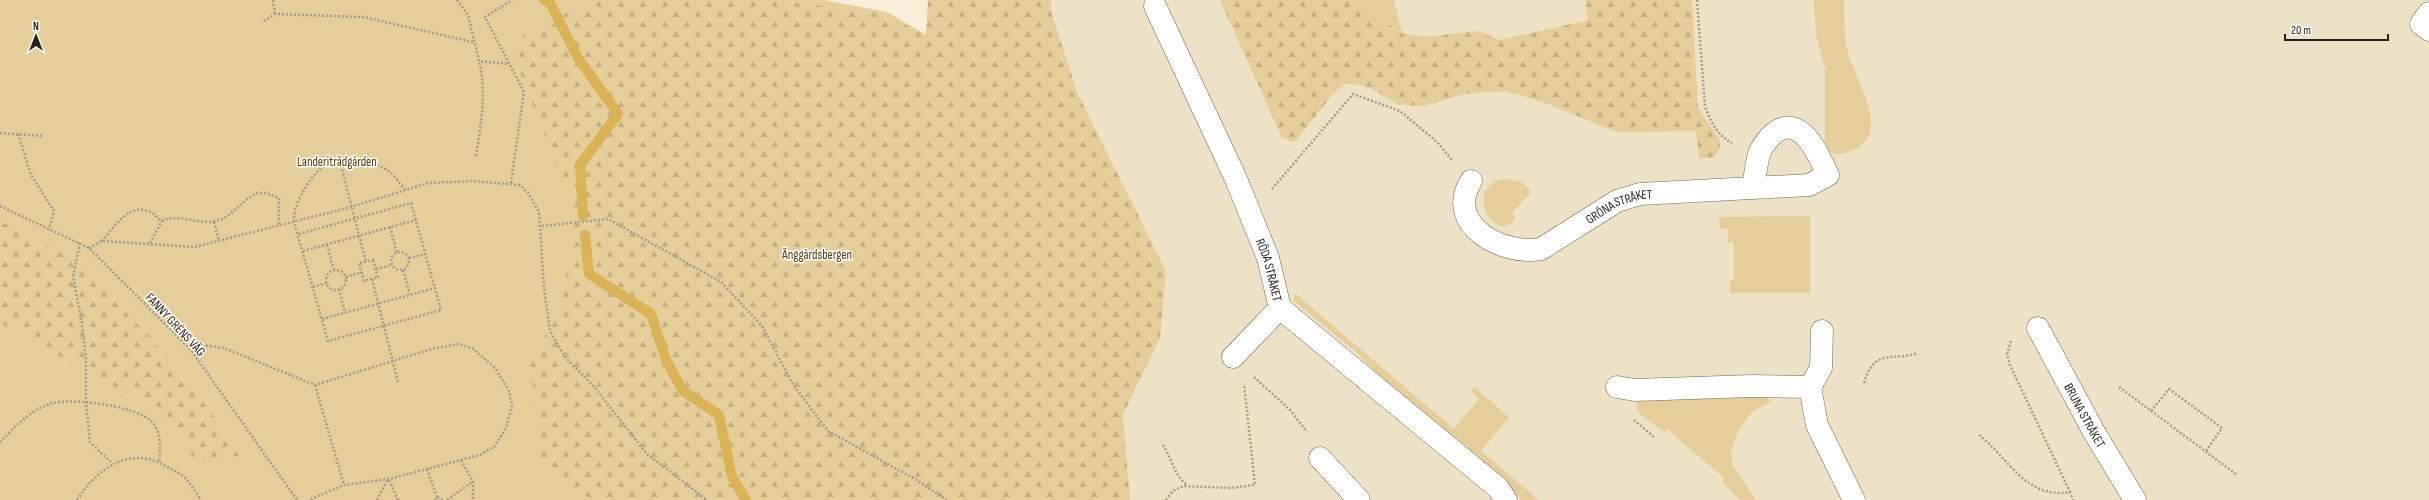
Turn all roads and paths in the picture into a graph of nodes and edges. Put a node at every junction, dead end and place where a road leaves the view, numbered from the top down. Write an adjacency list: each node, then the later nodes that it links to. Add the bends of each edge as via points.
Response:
1 (273, 0): 7 (path)
2 (457, 0): 10 (path, via 468,15)
3 (512, 0): 12 (path, via 485,17)
4 (1697, 0): 17 (path, via 1705,106 1709,120 1730,142)
5 (1155, 6): 26 (lane, RÖDA STRÅKET, via 1236,179)
6 (2429, 13): 9 (lane, via 2421,24)
7 (275, 14): 8 (path); 10 (path, via 363,17)
8 (264, 21)
9 (2429, 30)
10 (473, 42): 11 (path)
11 (479, 61): 12 (path); 18 (path, via 484,81 483,110)
12 (509, 64): 21 (path, via 524,92)
13 (0, 133): 14 (path)
14 (18, 134): 15 (path); 35 (path, via 31,175 54,211)
15 (42, 136)
16 (1432, 138): 26 (path, via 1400,111 1353,94)
17 (1759, 153): 22 (lane); 22 (lane, GRÖNA STRÅKET, via 1766,141 1778,131 1789,129 1800,132 1814,145 1828,174 1808,185)
18 (476, 156)
19 (340, 162): 23 (path, via 358,160 379,166 395,177); 25 (path); 31 (path, via 320,169 309,182 296,208)
20 (1471, 181): 22 (lane, GRÖNA STRÅKET, via 1463,201 1464,212 1469,222 1495,243 1528,251 1541,249 1617,202 1640,194)
21 (511, 183): 23 (path, via 428,183); 33 (path, via 520,185 528,193 540,212)
22 (1753, 188)
23 (406, 191): 25 (path)
24 (0, 206): 35 (path, FANNY GRÉNS VÄG)
25 (350, 207): 27 (path); 31 (path)
26 (1250, 215): 62 (lane, RÖDA STRÅKET, via 1268,258)
27 (354, 219): 28 (path, via 411,203); 36 (path); 37 (path)
28 (416, 220): 34 (path); 46 (path)
29 (162, 221): 30 (path, via 174,218); 38 (path, via 145,211 125,214); 41 (path)
30 (214, 222): 32 (path, via 231,214 249,197 266,194 279,198); 39 (path)
31 (294, 222): 32 (path); 36 (path)
32 (279, 226): 39 (path)
33 (542, 226): 107 (path, via 544,288 550,331 565,357 595,388 647,454); 108 (path, via 608,219 721,282 762,326 794,386 828,431 915,479)
34 (390, 227): 37 (path); 45 (path)
35 (49, 229): 40 (path, FANNY GRÉNS VÄG)
36 (299, 234): 44 (path)
37 (358, 236): 42 (path); 48 (path)
38 (102, 241): 41 (path); 43 (path)
39 (219, 241): 41 (path, via 195,247)
40 (80, 243): 43 (path, FANNY GRÉNS VÄG); 78 (path, via 73,277 86,359)
41 (150, 243)
42 (327, 244): 44 (path); 51 (path)
43 (89, 248): 68 (path, FANNY GRÉNS VÄG)
44 (303, 251): 57 (path)
45 (397, 253): 47 (path, via 406,254); 49 (path, via 392,258)
46 (426, 254): 47 (path); 58 (path)
47 (409, 258): 52 (path, via 408,267)
48 (366, 262): 50 (path, via 373,260); 53 (path, via 359,263)
49 (392, 265): 50 (path); 52 (path, via 397,270)
50 (376, 269): 55 (path, via 378,277)
51 (334, 270): 54 (path, via 341,271); 56 (path, via 328,274)
52 (403, 270): 60 (path)
53 (362, 272): 54 (path); 55 (path, via 364,281)
54 (346, 277): 59 (path, via 344,286)
55 (372, 279): 61 (path)
56 (328, 283): 57 (path); 59 (path, via 332,289)
57 (313, 287): 64 (path)
58 (435, 288): 60 (path); 65 (path, via 441,310)
59 (338, 289): 63 (path)
60 (410, 294): 61 (path)
61 (379, 304): 63 (path); 65 (path)
62 (1280, 308): 71 (lane); 111 (lane, RÖDA STRÅKET, via 1498,488)
63 (345, 313): 64 (path)
64 (322, 319): 65 (path, via 328,341)
65 (384, 325): 70 (path)
66 (2038, 328): 95 (path, via 2014,337 2007,354); 114 (lane, BRUNA STRÅKET, via 2094,432)
67 (1822, 331): 76 (lane, via 1821,368)
68 (191, 350): 74 (path, via 202,346 224,348); 100 (path, FANNY GRÉNS VÄG)
69 (1918, 353): 73 (path, via 1880,358 1871,367)
70 (392, 362): 72 (path); 74 (path); 85 (path, via 458,344 472,348 495,368 509,391 511,416 502,438 495,446 480,455)
71 (1239, 362): 84 (path, via 1290,410 1317,445); 93 (path, via 1250,418 1255,485 1230,488)
72 (398, 382)
73 (1864, 383)
74 (315, 385): 92 (path)
75 (1617, 387): 76 (lane, via 1635,390)
76 (1810, 387): 112 (lane, via 1817,425)
77 (2119, 387): 79 (path)
78 (86, 402): 81 (path, via 53,403 24,418); 86 (path, via 117,407 145,417 153,424 161,449); 87 (path, via 90,442)
79 (2151, 411): 83 (path); 83 (path, via 2169,389 2222,428)
80 (1979, 435): 94 (path, via 1993,445 2017,477)
81 (0, 442)
82 (1163, 445): 93 (path, via 1171,457 1177,475)
83 (2206, 451): 89 (path)
84 (1320, 458): 110 (lane)
85 (461, 460): 88 (path); 91 (path)
86 (159, 461): 87 (path, via 139,457); 99 (path, via 186,479)
87 (112, 463): 98 (path)
88 (427, 469): 90 (path); 97 (path)
89 (2237, 474)
90 (389, 479): 92 (path); 102 (path); 103 (path)
91 (472, 482): 105 (path); 106 (path)
92 (344, 485): 101 (path)
93 (1188, 485): 109 (path, via 1173,491)
94 (2036, 492)
95 (2070, 492): 96 (path, via 2060,496); 113 (path)
96 (2047, 496)
97 (436, 499): 104 (path)
98 (77, 500)
99 (201, 500)
100 (297, 500)
101 (309, 500)
102 (377, 500)
103 (398, 500)
104 (443, 500)
105 (446, 500)
106 (473, 500)
107 (707, 500)
108 (947, 500)
109 (1166, 500)
110 (1359, 500)
111 (1506, 500)
112 (1854, 500)
113 (2073, 500)
114 (2135, 500)

